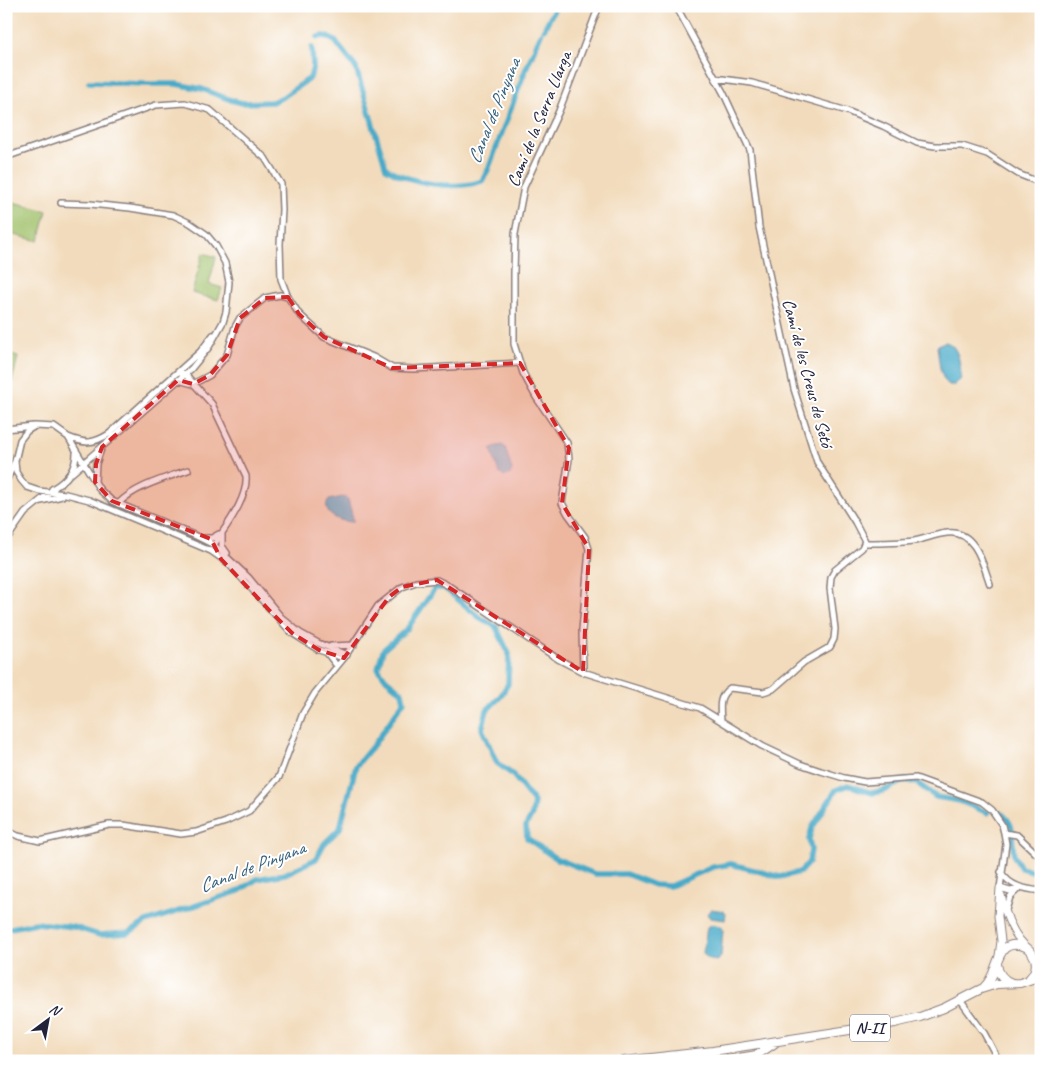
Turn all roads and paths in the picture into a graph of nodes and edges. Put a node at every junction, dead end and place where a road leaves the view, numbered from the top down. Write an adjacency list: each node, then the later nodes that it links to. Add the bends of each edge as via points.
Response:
1 (599, 6): 10 (street, Camí de la Serra Llarga, via 559,111 524,187 515,234 514,273 514,344)
2 (676, 6): 3 (street, Camí de les Creus de Setó)
3 (715, 78): 5 (street, via 752,83 846,111 916,143 962,146 987,154); 36 (street, Camí de les Creus de Setó, via 750,150 759,227 781,333 794,389 817,462 855,522)
4 (6, 156): 7 (street, via 156,105 184,104 210,110 265,158 281,184 281,279)
5 (1041, 184)
6 (60, 203): 8 (street, via 173,215 206,234 225,263 229,282 226,312)
7 (288, 297): 10 (street, via 299,314 324,336 392,368); 15 (street, via 265,298 240,318 222,362 210,375)
8 (214, 335): 9 (street); 11 (street)
9 (201, 350): 12 (street); 13 (street)
10 (520, 363): 46 (street, Camí de la Serra Llarga, via 536,397 569,448 562,502 585,537 589,549 582,630)
11 (191, 369): 13 (street); 15 (street)
12 (178, 372): 13 (street); 19 (street, via 99,440 88,443)
13 (184, 374): 14 (street); 15 (street)
14 (178, 380): 15 (street); 21 (street)
15 (193, 384): 33 (street, via 212,404 246,476 244,497)
16 (35, 426): 17 (street); 19 (street, via 54,427); 20 (street)
17 (18, 427): 18 (street); 20 (street)
18 (6, 429)
19 (68, 437): 22 (street)
20 (20, 440): 23 (street)
21 (102, 447): 24 (street); 28 (street, via 96,464)
22 (76, 450): 24 (street); 26 (street)
23 (15, 461): 27 (street); 29 (street, via 16,472 27,487)
24 (83, 463): 26 (street); 28 (street)
25 (188, 470): 32 (street, via 153,482)
26 (72, 472): 29 (street)
27 (6, 482)
28 (95, 482): 32 (street, via 106,496)
29 (49, 491): 30 (street); 31 (street)
30 (66, 494): 31 (street); 37 (street, via 89,500)
31 (41, 501): 35 (street, via 25,513)
32 (118, 504): 34 (street)
33 (222, 533): 34 (street, via 212,538); 38 (street); 40 (street, via 222,546)
34 (200, 538): 38 (street)
35 (6, 540)
36 (864, 543): 41 (street, via 913,541 948,532 962,535 977,550); 47 (street, via 831,577 835,629 830,647 804,662 774,688 763,692 730,688 720,700)
37 (197, 545): 38 (street); 39 (street)
38 (214, 546): 39 (street); 40 (street)
39 (221, 559): 43 (street, via 292,633)
40 (230, 559): 43 (street, via 281,617)
41 (990, 584)
42 (354, 645): 43 (street); 44 (street); 46 (street, via 378,606 402,586 437,580)
43 (327, 650): 44 (street); 45 (street)
44 (346, 656): 45 (street)
45 (337, 666): 48 (street, via 303,713 279,777 250,811 238,818 180,834 109,825 40,841)
46 (583, 672): 47 (street, via 700,708)
47 (721, 720): 49 (street, via 774,752 844,778 873,782 916,778 970,797 992,810)
48 (6, 830)
49 (1004, 833): 50 (street, via 1017,835); 51 (street, via 1006,844)
50 (1041, 858)
51 (1001, 872): 52 (street); 53 (street)
52 (1013, 885): 53 (street); 54 (street)
53 (1000, 888): 54 (street); 56 (street); 59 (street)
54 (1020, 889): 55 (street); 56 (street, via 1010,897)
55 (1040, 891)
56 (1006, 913): 57 (street, via 1017,938)
57 (1028, 948): 58 (main road); 59 (main road, via 1007,947); 61 (main road, via 1036,964)
58 (1041, 956)
59 (998, 959): 62 (main road, via 998,968 1004,978); 63 (main road, N-II, via 989,983)
60 (1041, 976): 61 (main road)
61 (1029, 979): 62 (main road)
62 (1014, 983): 63 (main road, N-II)
63 (981, 989): 64 (main road, N-II)
64 (960, 1000): 65 (main road, N-II, via 920,1017 895,1023); 69 (street)
65 (777, 1042): 66 (main road, N-II); 68 (main road, via 757,1055)
66 (633, 1060): 67 (main road, N-II)
67 (624, 1061)
68 (721, 1061)
69 (999, 1061)

